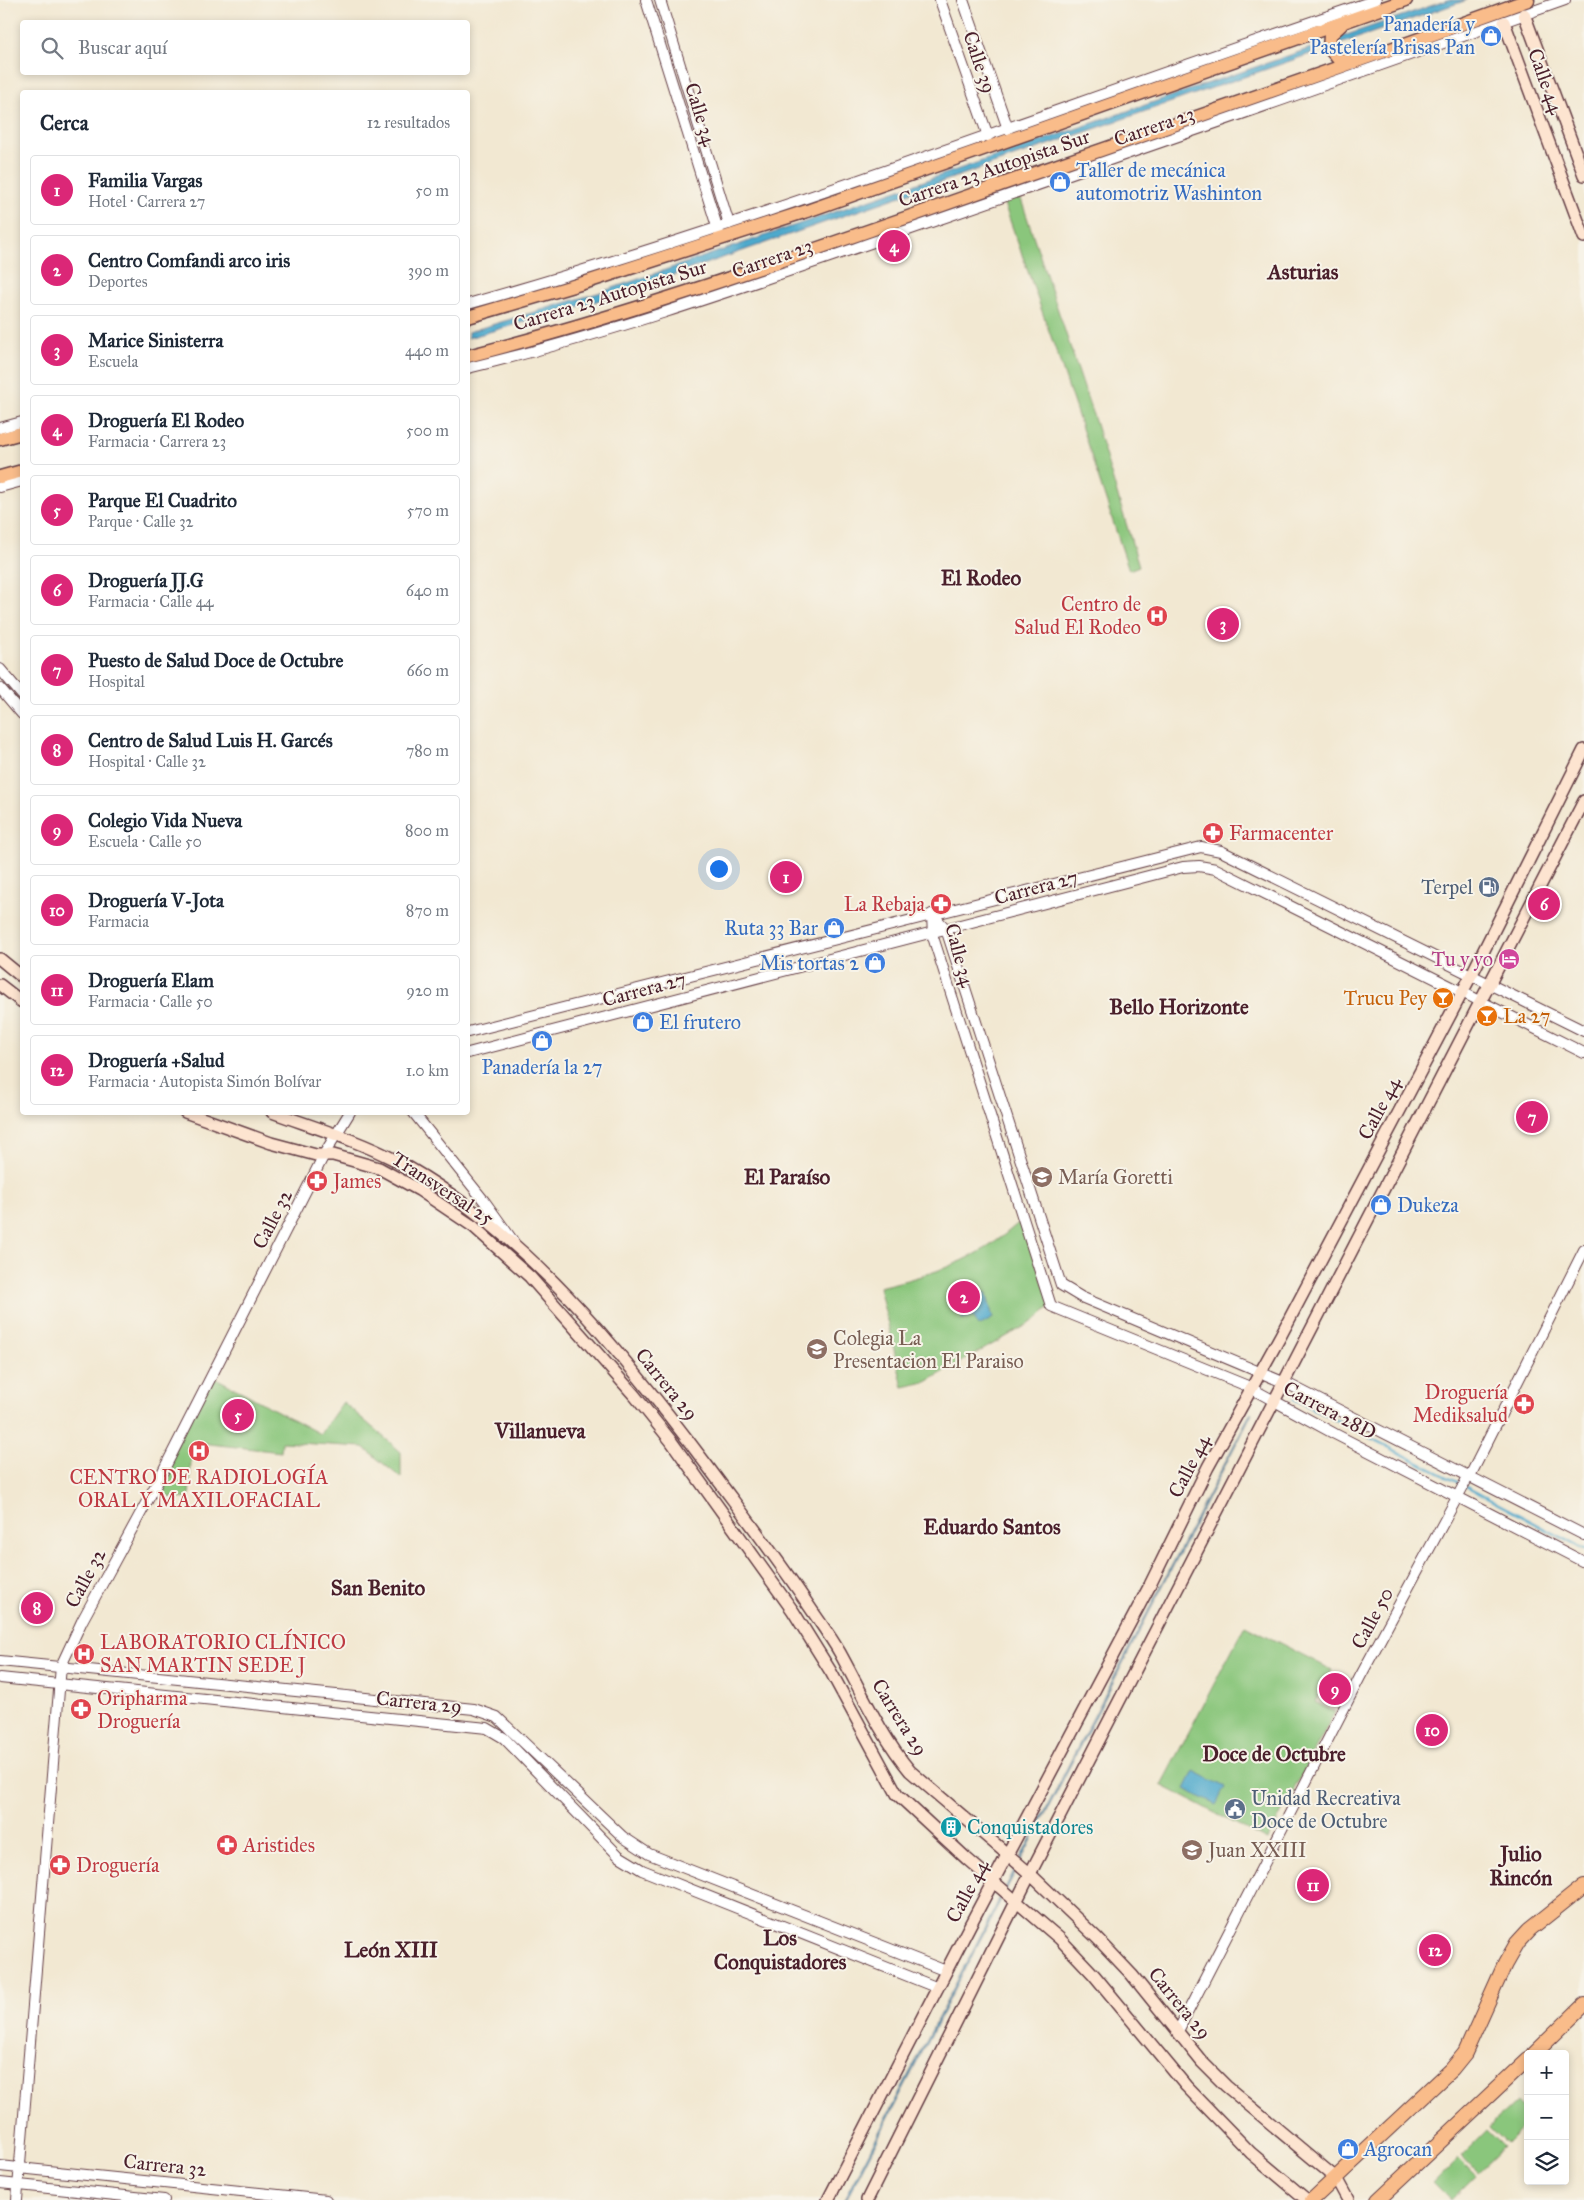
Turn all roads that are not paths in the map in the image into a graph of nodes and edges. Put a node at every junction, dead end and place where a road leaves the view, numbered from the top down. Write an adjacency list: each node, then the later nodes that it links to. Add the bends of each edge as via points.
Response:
1 (661, 0): 8 (street); 23 (street, Calle 34)
2 (940, 0): 21 (street, Calle 39)
3 (963, 0): 20 (street, Calle 39)
4 (1376, 0): 16 (street)
5 (1406, 0): 10 (main road, Carrera 23 Autopista Sur)
6 (1528, 0): 12 (main road, Carrera 23 Autopista Sur)
7 (1565, 0): 9 (street, Carrera 23)
8 (647, 3): 24 (street, Calle 34)
9 (1524, 14): 11 (street, Carrera 23); 18 (main road, Calle 44)
10 (1348, 20): 16 (main road, Carrera 23 Autopista Sur); 17 (main road, via 1330,35 1329,48 1339,60)
11 (1504, 22): 13 (street, Carrera 23); 19 (main road, Calle 44)
12 (1459, 25): 13 (main road); 14 (main road, Carrera 23 Autopista Sur)
13 (1444, 42): 15 (street, Carrera 23)
14 (1396, 48): 15 (main road); 17 (main road, Carrera 23 Autopista Sur)
15 (1430, 48): 30 (street, Carrera 23, via 1019,193 666,312 528,354)
16 (1252, 49): 20 (street); 24 (main road, Carrera 23 Autopista Sur)
17 (1361, 60): 29 (main road, Carrera 23 Autopista Sur, via 823,248 524,342)
18 (1558, 103): 19 (main road); 22 (main road, Calle 44)
19 (1537, 110): 25 (main road, Calle 44)
20 (1008, 129): 21 (street)
21 (988, 136): 23 (street)
22 (1584, 175)
23 (729, 224): 24 (street)
24 (720, 233): 26 (main road, Carrera 23 Autopista Sur)
25 (1584, 237)
26 (589, 276): 27 (street); 28 (main road, Carrera 23 Autopista Sur)
27 (470, 304)
28 (470, 316)
29 (470, 356)
30 (470, 368)
31 (20, 423): 32 (street)
32 (0, 428)
33 (20, 434): 34 (main road)
34 (0, 439)
35 (20, 472): 36 (main road)
36 (0, 477)
37 (20, 482): 38 (street)
38 (0, 487)
39 (0, 669): 41 (street)
40 (0, 688): 42 (street)
41 (20, 693)
42 (20, 712)
43 (1584, 750): 44 (main road, Calle 44)
44 (1581, 766): 45 (main road, Calle 44)
45 (1571, 776): 46 (main road); 52 (main road, Calle 44)
46 (1584, 777)
47 (1584, 801): 54 (main road, Calle 44)
48 (932, 914): 49 (street, Calle 34); 50 (street, Calle 34); 52 (street, Carrera 27, via 1189,849 1210,848 1221,850); 59 (street, Carrera 27)
49 (946, 929): 50 (street, Carrera 27); 56 (street, Carrera 27, via 1183,867 1199,866 1216,869); 72 (street, Calle 34, via 1055,1268 1061,1285)
50 (932, 932): 61 (street, Carrera 27); 73 (street, Calle 34)
51 (0, 960): 53 (main road)
52 (1470, 975): 54 (street, Carrera 27); 56 (main road, Calle 44)
53 (20, 976)
54 (1489, 984): 58 (main road, Calle 44); 60 (street, Carrera 27)
55 (0, 985): 57 (main road)
56 (1462, 991): 58 (street, Carrera 27); 74 (main road, Calle 44)
57 (20, 1000)
58 (1480, 1002): 62 (street, Carrera 27); 75 (main road, Calle 44)
59 (470, 1031)
60 (1584, 1032)
61 (470, 1052)
62 (1584, 1053)
63 (193, 1115): 68 (main road, Transversal 25, via 249,1136)
64 (280, 1115): 67 (main road, Transversal 25)
65 (348, 1115): 67 (street, Calle 32)
66 (415, 1115): 69 (street)
67 (335, 1135): 68 (street, Calle 32); 69 (main road, Transversal 25, via 393,1159 415,1172)
68 (324, 1156): 71 (main road, Transversal 25, via 357,1161 398,1178 450,1210); 83 (street, Calle 32)
69 (517, 1246): 89 (main road, Carrera 29, via 598,1330 664,1408 748,1519 839,1651 896,1753 910,1770)
70 (1584, 1250): 78 (street, Calle 50)
71 (504, 1253): 92 (main road, Carrera 29, via 564,1315 671,1441 793,1611 831,1672 897,1794)
72 (1069, 1291): 74 (street, Carrera 28D)
73 (1051, 1306): 76 (street, Carrera 28D)
74 (1260, 1371): 75 (street, Carrera 28D); 76 (main road, Calle 44)
75 (1284, 1382): 77 (main road, Calle 44); 78 (street, Carrera 28D)
76 (1251, 1388): 77 (street, Carrera 28D); 89 (main road, Calle 44)
77 (1275, 1401): 79 (street, Carrera 28D); 91 (main road, Calle 44)
78 (1468, 1478): 79 (street, Calle 50); 80 (street, Carrera 28D)
79 (1458, 1495): 81 (street, Carrera 28D); 100 (street, Calle 50, via 1360,1677)
80 (1584, 1535)
81 (1584, 1562)
82 (0, 1661): 83 (street, Carrera 29)
83 (61, 1666): 85 (street, Calle 32); 86 (street, Carrera 29, via 481,1710 496,1717)
84 (0, 1678): 85 (street, Carrera 29)
85 (59, 1684): 87 (street, Carrera 29, via 487,1728 504,1738); 104 (street, Calle 32)
86 (622, 1837): 87 (street, via 625,1843 622,1849); 88 (street, Carrera 29)
87 (612, 1849): 90 (street, Carrera 29)
88 (649, 1854): 90 (street, via 642,1855 638,1861); 95 (street, Carrera 29)
89 (1009, 1856): 91 (main road, Carrera 29); 92 (main road, Calle 44)
90 (642, 1870): 97 (street, Carrera 29)
91 (1029, 1874): 94 (main road, Calle 44); 100 (main road, Carrera 29, via 1132,1974)
92 (994, 1883): 94 (main road, Carrera 29); 96 (main road, Calle 44)
93 (1584, 1886): 105 (highway, via 1517,1943 1465,2053 1452,2070)
94 (1015, 1901): 112 (main road, Calle 44); 113 (main road, Carrera 29, via 1059,1938 1094,1974 1186,2086 1224,2126)
95 (928, 1964): 96 (street, Carrera 29); 97 (street, via 928,1974)
96 (946, 1971): 98 (main road, Calle 44)
97 (920, 1980): 98 (street, Carrera 29)
98 (938, 1988): 111 (main road, Calle 44)
99 (1584, 2005): 101 (highway)
100 (1178, 2031): 105 (main road, Carrera 29, via 1226,2086)
101 (1538, 2050)
102 (1524, 2063): 116 (highway)
103 (0, 2166): 104 (street, Carrera 32)
104 (20, 2168): 107 (street, Calle 32); 110 (street, Carrera 32)
105 (1336, 2178): 114 (highway); 115 (main road, Carrera 29)
106 (0, 2183): 107 (street, Carrera 32)
107 (18, 2185): 108 (street, Calle 32); 109 (street, Carrera 32)
108 (17, 2200)
109 (164, 2200)
110 (326, 2200)
111 (828, 2200)
112 (867, 2200)
113 (1307, 2200)
114 (1312, 2200)
115 (1348, 2200)
116 (1378, 2200)

